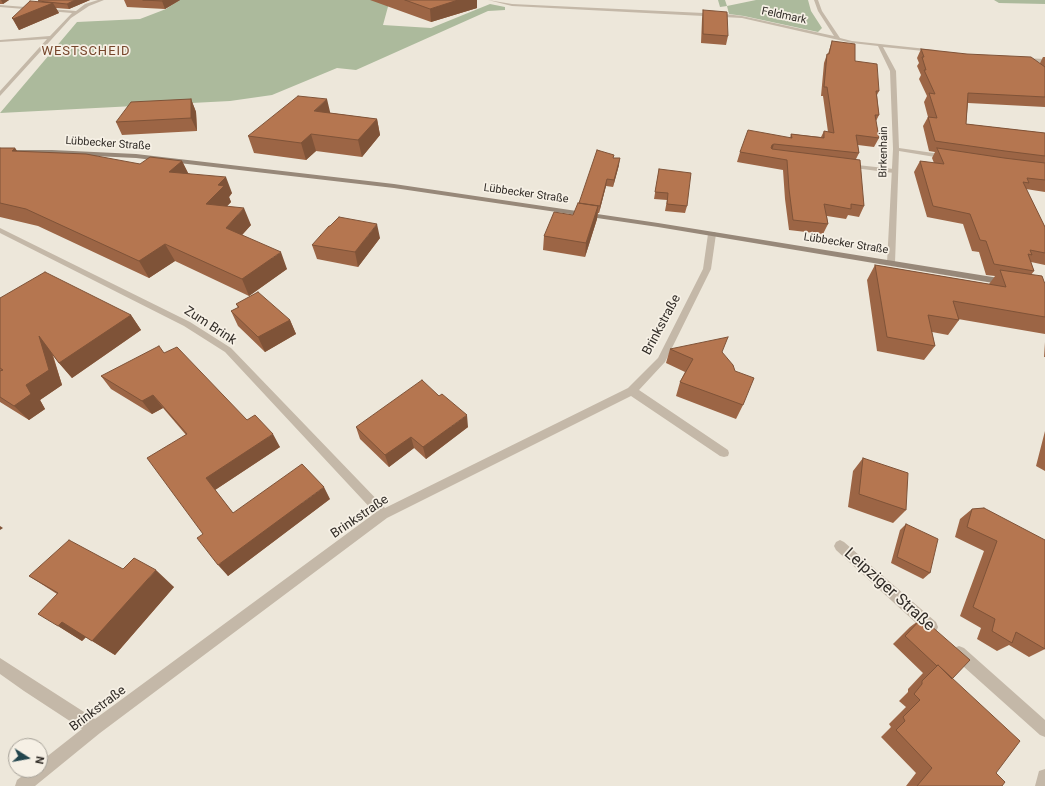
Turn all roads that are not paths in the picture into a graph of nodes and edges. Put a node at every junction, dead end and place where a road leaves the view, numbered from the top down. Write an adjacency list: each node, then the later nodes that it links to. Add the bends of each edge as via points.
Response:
1 (102, 0): 5 (street)
2 (490, 0): 7 (street, Feldmark, via 512,5 725,15)
3 (816, 0): 7 (street)
4 (0, 6): 5 (street)
5 (76, 12): 6 (street)
6 (51, 37): 8 (street); 15 (street)
7 (838, 39): 9 (street, Feldmark)
8 (0, 41)
9 (880, 45): 10 (street, Feldmark); 16 (street, Birkenhain, via 893,71)
10 (940, 52)
11 (1018, 60): 12 (street)
12 (1025, 60): 13 (street); 14 (street)
13 (1045, 61)
14 (1035, 69)
15 (0, 94)
16 (896, 149): 18 (street); 20 (street, Birkenhain)
17 (0, 152): 22 (main road, Lübbecker Straße, via 136,156 273,171)
18 (951, 158)
19 (842, 166): 20 (street)
20 (894, 171): 23 (street, Birkenhain)
21 (0, 230): 27 (street, Zum Brink, via 187,324 228,350)
22 (712, 234): 23 (main road, Lübbecker Straße); 25 (street, Brinkstraße, via 707,269 662,360)
23 (891, 263): 24 (main road, Lübbecker Straße)
24 (1014, 284)
25 (632, 391): 26 (street); 27 (street, Brinkstraße)
26 (724, 453)
27 (383, 514): 32 (street, Brinkstraße)
28 (840, 546): 29 (street, Leipziger Straße)
29 (940, 635)
30 (951, 646): 33 (street)
31 (0, 665): 32 (street)
32 (95, 728): 35 (street, Brinkstraße)
33 (1045, 730)
34 (1045, 777): 36 (street)
35 (23, 786)
36 (1043, 786)

